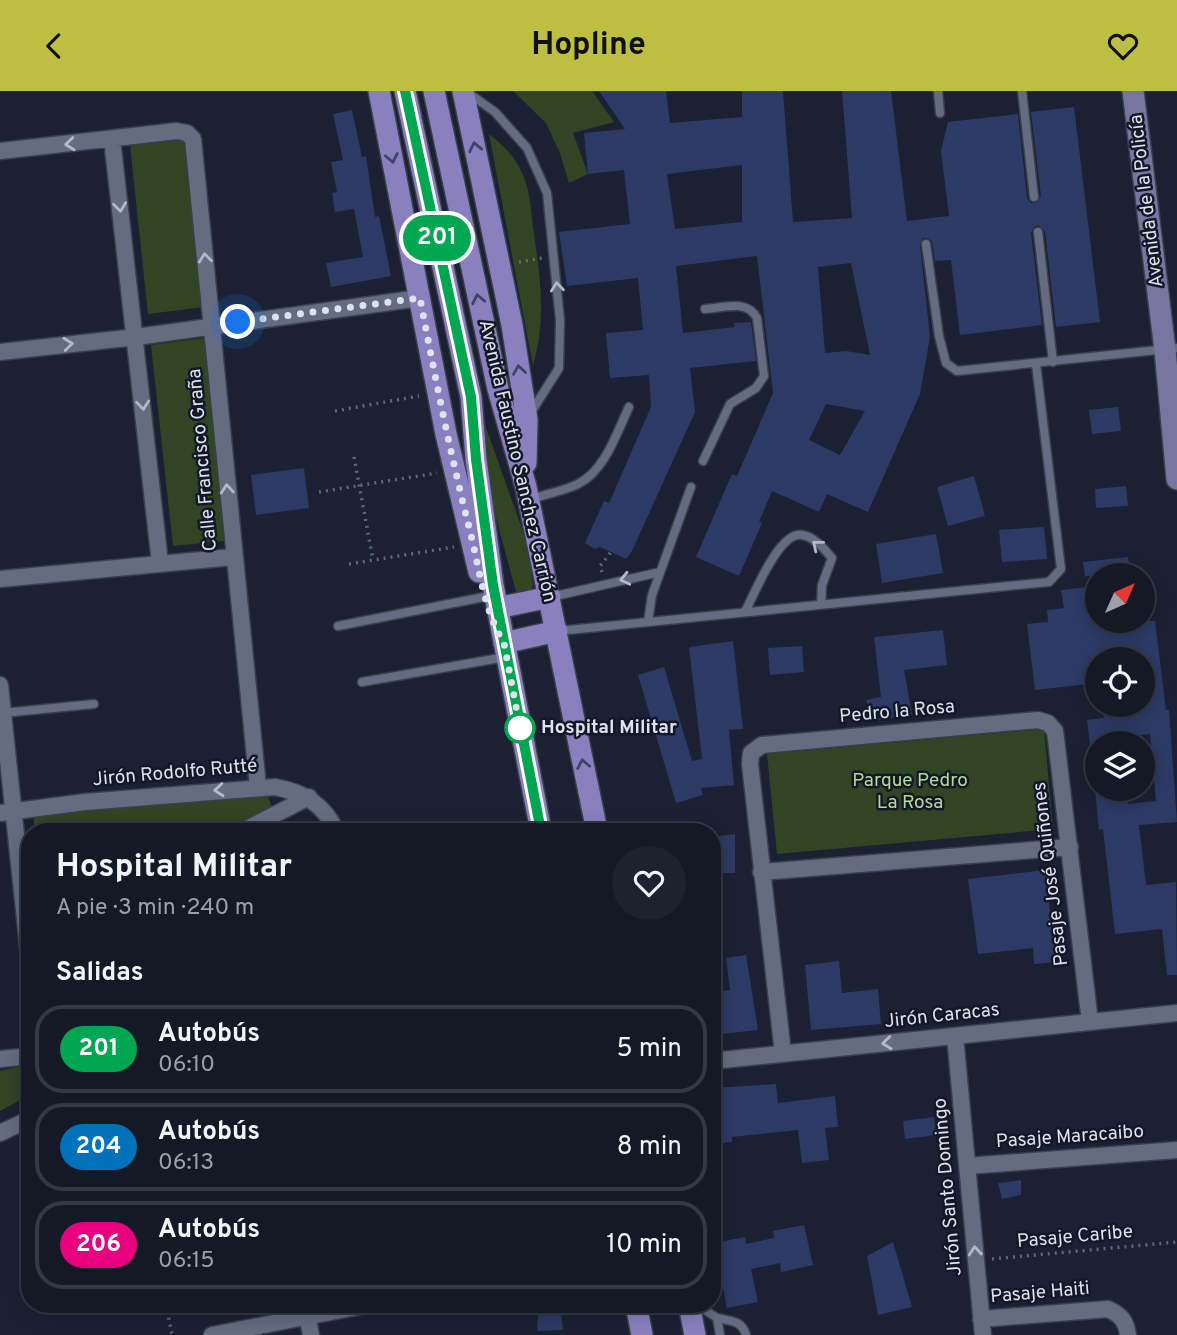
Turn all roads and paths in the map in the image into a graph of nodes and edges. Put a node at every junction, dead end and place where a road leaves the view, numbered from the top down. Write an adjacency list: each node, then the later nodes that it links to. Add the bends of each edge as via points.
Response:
1 (379, 91): 16 (main road, one-way to 16)
2 (405, 91): 47 (main road, Avenida Faustino Sanchez Carrión, via 471,397)
3 (434, 91): 36 (main road, Avenida Faustino Sanchez Carrión, one-way to 3, via 498,389)
4 (464, 91): 14 (lane, via 495,112 527,148 547,193); 15 (main road, one-way to 4)
5 (938, 91): 8 (lane)
6 (1022, 91): 11 (lane)
7 (1133, 91): 20 (street, Avenida de la Policía)
8 (940, 113)
9 (112, 139): 10 (street, one-way to 10); 18 (street, Calle Francisco Graña, one-way to 9, via 193,139 177,131); 19 (street, one-way to 19)
10 (0, 151)
11 (1034, 197)
12 (1038, 232): 22 (lane)
13 (926, 244): 23 (lane, via 946,363 957,371)
14 (554, 256): 15 (path); 27 (lane, one-way to 14, via 558,368 560,320)
15 (499, 266): 27 (main road, one-way to 15)
16 (420, 298): 18 (street); 24 (main road)
17 (705, 309): 30 (lane, via 745,306 754,312 764,376 756,388 730,404)
18 (212, 326): 19 (street); 39 (street, Calle Francisco Graña, one-way to 18)
19 (136, 337): 21 (street, one-way to 19); 41 (street, one-way to 41)
20 (1171, 349): 22 (lane); 28 (street, Avenida de la Policía)
21 (0, 352)
22 (1053, 362): 23 (lane)
23 (1036, 364): 48 (lane, via 1061,569 1056,576 1049,582)
24 (438, 393): 26 (path); 31 (main road)
25 (629, 407): 36 (lane, via 610,447 579,484)
26 (335, 411)
27 (527, 420): 36 (main road)
28 (1176, 456): 32 (street, Avenida de la Policía)
29 (354, 457): 33 (path)
30 (703, 461)
31 (454, 471): 33 (path); 37 (main road)
32 (1177, 479)
33 (358, 485): 35 (path); 40 (path)
34 (691, 487): 43 (lane)
35 (318, 492)
36 (527, 493): 46 (main road, Avenida Faustino Sanchez Carrión)
37 (472, 544): 40 (path); 47 (main road)
38 (611, 552): 45 (path, via 600,566)
39 (233, 557): 41 (street); 59 (street, Calle Francisco Graña)
40 (373, 560): 42 (path)
41 (160, 563): 44 (street)
42 (349, 564)
43 (660, 572): 45 (lane, one-way to 45); 50 (lane)
44 (0, 579)
45 (606, 584): 46 (lane)
46 (550, 597): 47 (main road); 52 (main road, Avenida Faustino Sanchez Carrión)
47 (491, 603): 51 (lane); 53 (main road)
48 (821, 605): 49 (lane); 49 (lane, one-way to 49, via 822,585 832,558 818,542 801,534 788,537 777,551)
49 (745, 612): 50 (lane)
50 (648, 622): 52 (lane)
51 (338, 626)
52 (557, 631): 53 (main road); 65 (main road, Avenida Faustino Sanchez Carrión, one-way to 52)
53 (505, 650): 54 (lane); 64 (main road)
54 (362, 682)
55 (0, 685): 57 (street)
56 (94, 705): 57 (lane)
57 (4, 713): 61 (street)
58 (1048, 723): 66 (street, Pasaje José Quiñones, via 1055,730); 67 (street, Pedro la Rosa, via 1038,720 762,745 751,753 750,764)
59 (258, 787): 60 (street, Jirón Rodolfo Rutté, via 294,790); 61 (street, Jirón Rodolfo Rutté, one-way to 61)
60 (309, 797): 62 (street); 63 (street)
61 (7, 812): 68 (street)
62 (259, 823)
63 (332, 823)
64 (539, 823)
65 (595, 823)
66 (1070, 847): 67 (street); 70 (street, Pasaje José Quiñones)
67 (761, 871): 72 (street)
68 (21, 879)
69 (1177, 1013): 70 (street, Jirón Caracas)
70 (1090, 1022): 71 (street, Jirón Caracas)
71 (955, 1036): 72 (street, Jirón Caracas, one-way to 72); 79 (street, Jirón Santo Domingo)
72 (783, 1053): 75 (street, Jirón Caracas)
73 (21, 1057): 74 (street)
74 (0, 1059)
75 (721, 1060)
76 (21, 1123): 77 (street)
77 (0, 1133)
78 (1177, 1150): 79 (street, Pasaje Maracaibo)
79 (967, 1166): 81 (street, Jirón Santo Domingo, one-way to 79)
80 (1177, 1242): 81 (path, Pasaje Caribe)
81 (976, 1260): 89 (street, Jirón Santo Domingo)
82 (168, 1313): 90 (path)
83 (295, 1313): 91 (street)
84 (307, 1313): 92 (street)
85 (638, 1313): 93 (main road)
86 (691, 1313): 94 (main road)
87 (710, 1313): 88 (lane)
88 (717, 1318): 95 (lane); 96 (lane, via 739,1323)
89 (982, 1327): 97 (street, Pasaje Haiti, via 1108,1309 1127,1324)
90 (172, 1335)
91 (212, 1335)
92 (311, 1335)
93 (642, 1335)
94 (695, 1335)
95 (720, 1335)
96 (746, 1335)
97 (1128, 1335)

